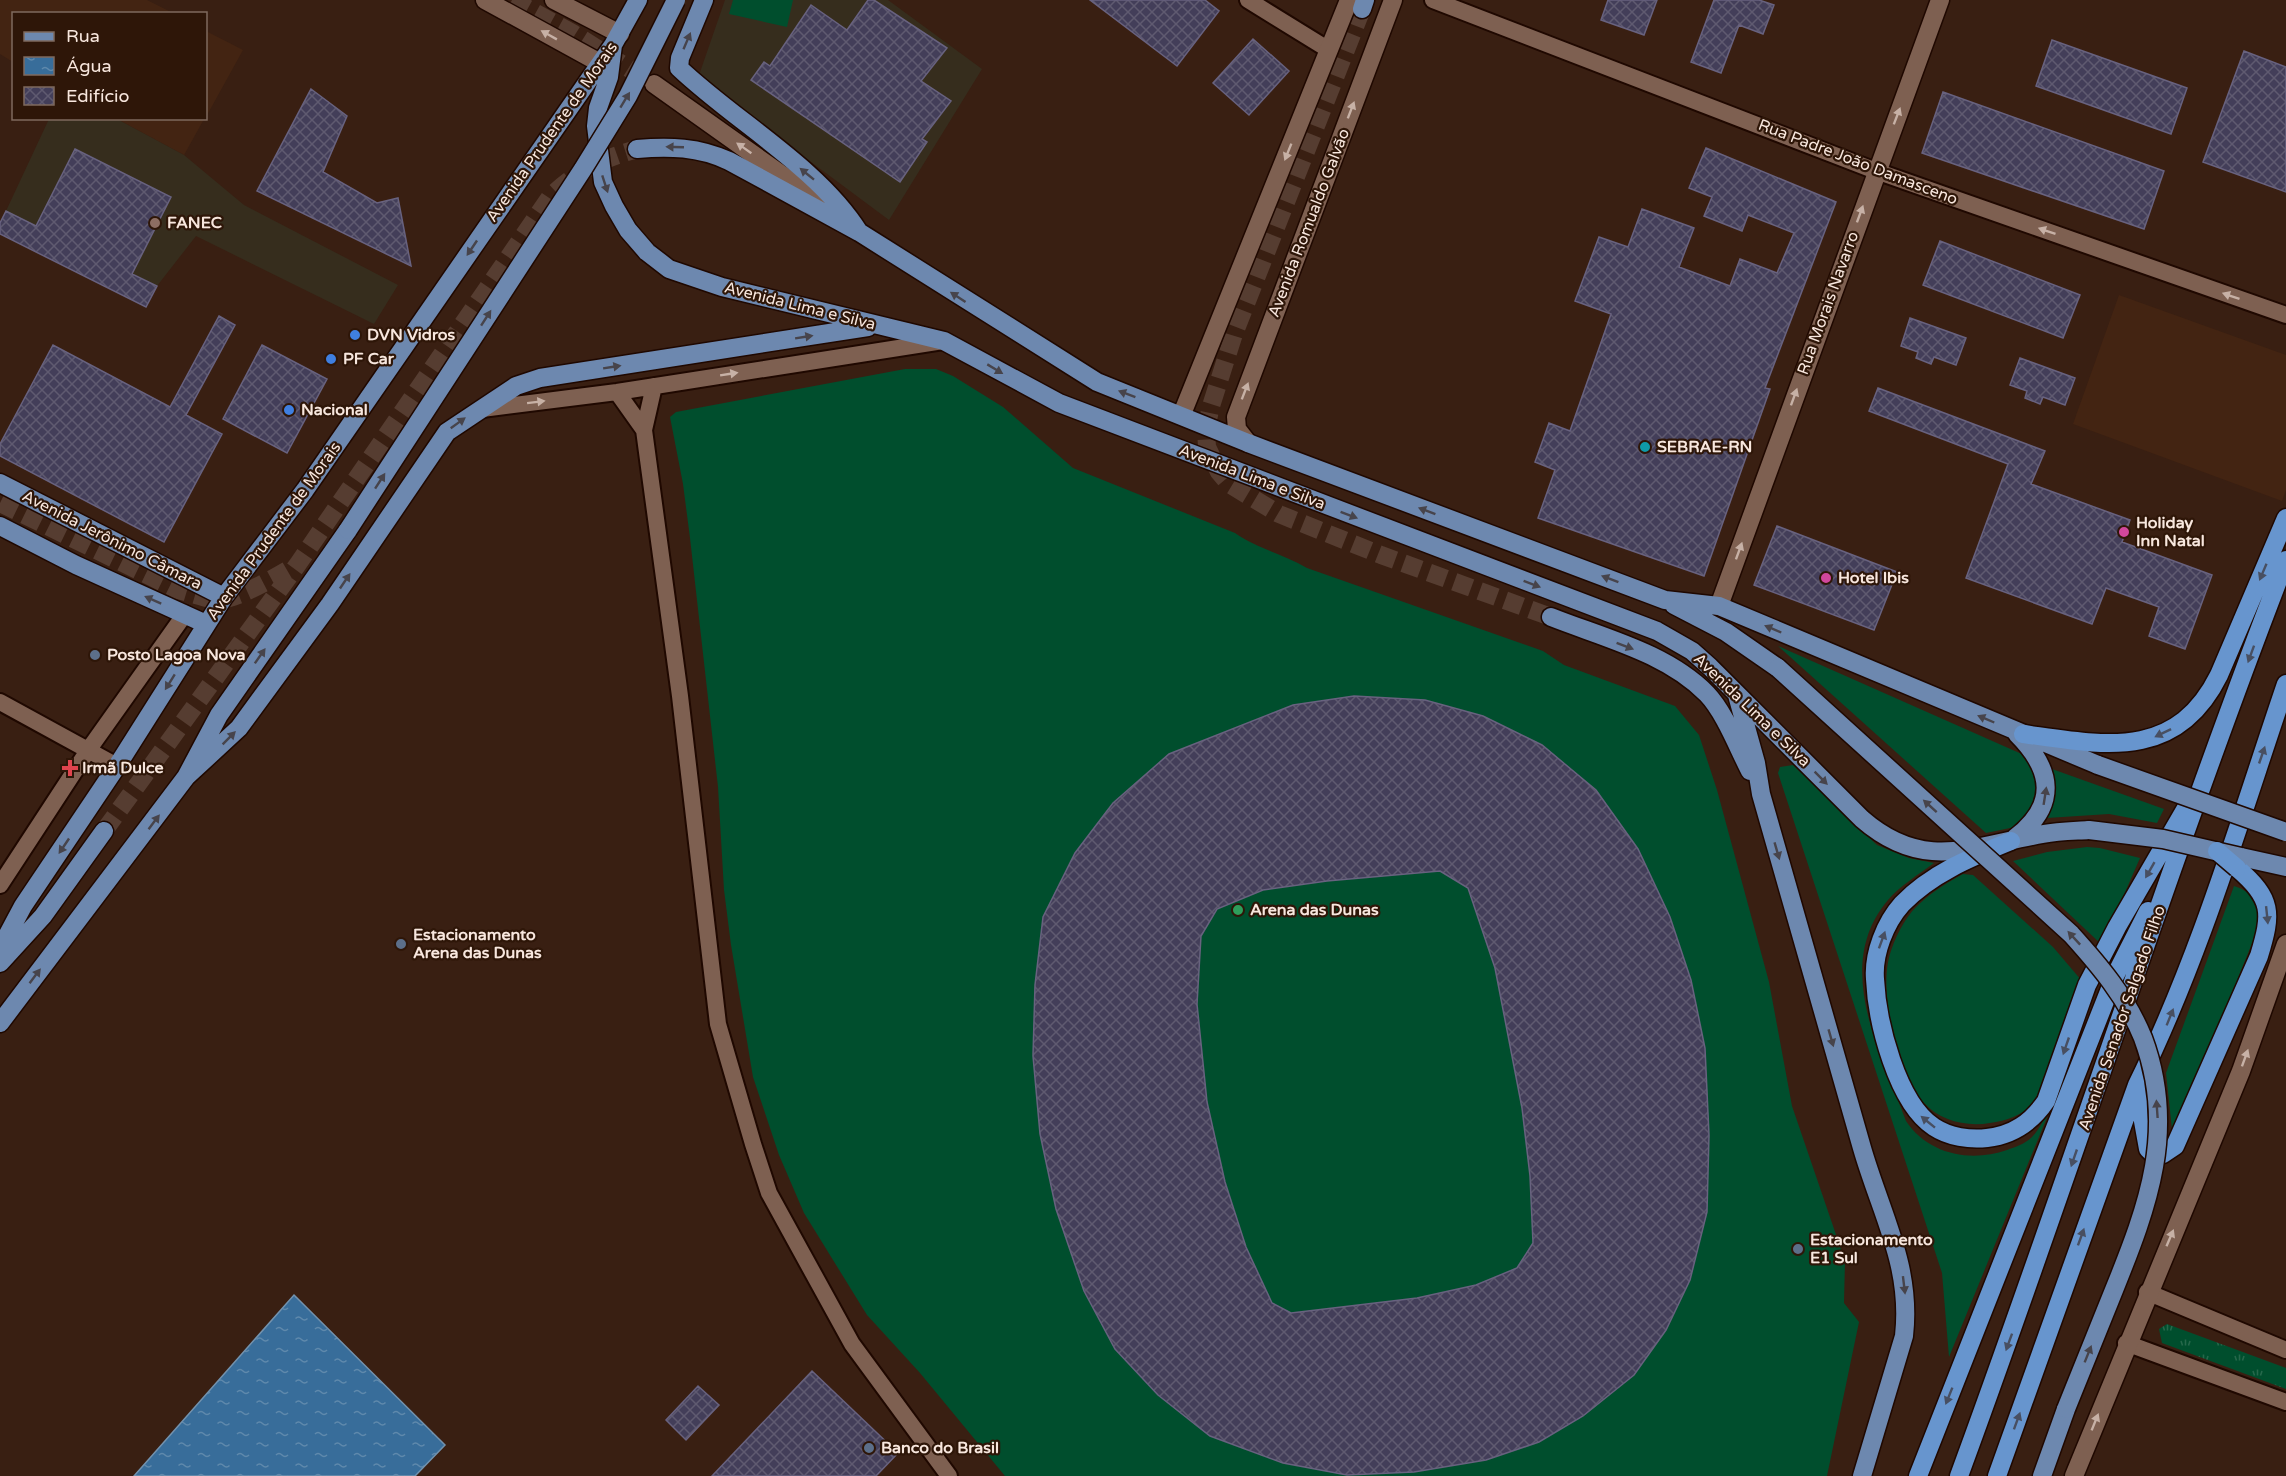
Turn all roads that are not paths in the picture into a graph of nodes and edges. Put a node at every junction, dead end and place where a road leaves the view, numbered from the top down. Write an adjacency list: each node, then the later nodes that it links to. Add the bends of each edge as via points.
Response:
1 (485, 0): 13 (main road, one-way to 1)
2 (554, 0): 11 (main road)
3 (638, 0): 11 (main road, Avenida Prudente de Morais)
4 (676, 0): 44 (main road, one-way to 4, bridge, via 219,715 348,530 594,151 628,96)
5 (704, 0): 17 (main road, one-way to 5, via 840,204 817,183 679,68)
6 (1248, 0): 12 (street)
7 (1393, 0): 26 (main road, Avenida Romualdo Galvão, one-way to 7, via 1237,429 1236,417)
8 (1433, 0): 16 (street, Rua Padre João Damasceno)
9 (1940, 0): 16 (main road, Rua Morais Navarro, one-way to 9)
10 (1359, 3): 12 (main road)
11 (616, 40): 13 (main road, Avenida Prudente de Morais); 19 (main road, Avenida Lima e Silva, one-way to 19, via 598,108 596,140 603,182 614,206 647,252 669,269 722,287)
12 (1329, 50): 24 (main road, one-way to 24)
13 (600, 63): 31 (main road, Avenida Prudente de Morais, one-way to 31, via 305,490)
14 (654, 84): 17 (main road, one-way to 14)
15 (637, 149): 17 (main road, Avenida Lima e Silva, one-way to 15, via 711,153 684,147)
16 (1876, 171): 18 (street, Rua Padre João Damasceno, one-way to 16); 33 (main road, Rua Morais Navarro, one-way to 16)
17 (860, 232): 24 (main road, Avenida Lima e Silva, one-way to 17, via 1098,382)
18 (2286, 315)
19 (876, 326): 20 (main road, Avenida Lima e Silva); 23 (main road, one-way to 19, via 516,386 540,378)
20 (944, 341): 21 (street, one-way to 20); 38 (main road, Avenida Lima e Silva, one-way to 38, via 1059,403 1657,631 1692,651)
21 (654, 386): 22 (street); 25 (street)
22 (617, 392): 23 (street, one-way to 22); 25 (street)
23 (478, 409): 44 (main road, one-way to 23, via 238,728 330,604 443,437)
24 (1182, 414): 26 (main road, Avenida Lima e Silva)
25 (644, 430): 64 (street, via 718,1024 740,1101 769,1193 800,1253 852,1344)
26 (1248, 443): 32 (main road, Avenida Lima e Silva, one-way to 26)
27 (0, 483): 31 (main road, Avenida Jerônimo Câmara)
28 (2286, 518): 40 (highway, one-way to 40, via 2210,694 2189,716 2163,735 2123,745)
29 (0, 526): 34 (main road, Avenida Jerônimo Câmara, one-way to 29)
30 (2286, 560): 42 (highway, Avenida Senador Salgado Filho, one-way to 42)
31 (224, 597): 36 (main road, Avenida Prudente de Morais)
32 (1665, 600): 33 (main road, Avenida Lima e Silva); 68 (main road, one-way to 32, bridge, via 2142,1221 2152,1186 2157,1115 2154,1076 2143,1038 2116,989 2071,934 1778,668 1726,632)
33 (1719, 606): 40 (main road, Avenida Lima e Silva, one-way to 33)
34 (185, 614): 36 (main road, Avenida Jerônimo Câmara); 41 (street)
35 (1551, 617): 45 (main road, one-way to 45, via 1658,659 1682,673 1709,696)
36 (206, 624): 43 (main road, Avenida Prudente de Morais, one-way to 43)
37 (2286, 684): 58 (highway, one-way to 37, via 2188,970)
38 (1735, 692): 45 (main road); 49 (main road, Avenida Lima e Silva, one-way to 49, via 1880,834 1902,846 1925,852 1962,851)
39 (0, 702): 41 (street)
40 (2017, 732): 48 (main road, Avenida Lima e Silva, bridge); 49 (main road, one-way to 40, via 2038,816 2046,784 2038,758)
41 (89, 749): 43 (street); 53 (street)
42 (2211, 765): 46 (highway, Avenida Senador Salgado Filho); 49 (highway, one-way to 49, via 2087,985 2046,1101 2035,1117 2019,1129 1993,1137 1967,1138 1935,1128 1910,1103 1885,1035 1874,979 1876,963 1884,935 1902,904 1933,878)
43 (117, 766): 55 (main road, Avenida Prudente de Morais, one-way to 55, via 23,906)
44 (186, 777): 57 (main road, one-way to 44)
45 (1761, 794): 65 (main road, one-way to 65, via 1869,1172 1902,1267 1904,1336)
46 (2196, 805): 63 (highway, one-way to 63, via 2115,976); 66 (highway, Avenida Senador Salgado Filho, one-way to 66, via 2036,1268)
47 (104, 831): 56 (main road, via 43,916)
48 (2286, 832)
49 (2012, 841): 50 (main road, Avenida Lima e Silva, bridge, via 2089,830 2135,834)
50 (2217, 851): 51 (highway, bridge)
51 (2239, 862): 52 (main road); 58 (highway, one-way to 58, via 2267,908 2268,926 2259,956 2175,1146 2166,1153 2154,1155 2148,1149)
52 (2286, 867)
53 (0, 885)
54 (2286, 944): 59 (main road, one-way to 54, via 2241,1071)
55 (0, 949)
56 (0, 963)
57 (0, 1023)
58 (2137, 1085): 67 (highway, one-way to 58)
59 (2147, 1292): 60 (main road); 61 (street)
60 (2126, 1343): 62 (street); 69 (main road, one-way to 60)
61 (2286, 1350)
62 (2286, 1402)
63 (1921, 1468)
64 (949, 1476)
65 (1862, 1476)
66 (1959, 1476)
67 (1997, 1476)
68 (2042, 1476)
69 (2074, 1476)

